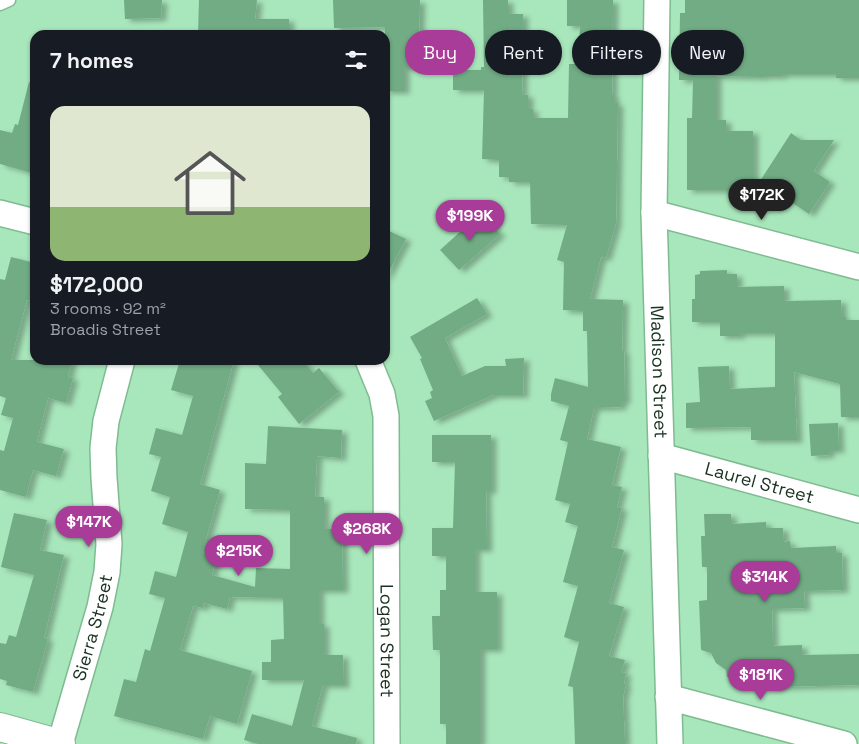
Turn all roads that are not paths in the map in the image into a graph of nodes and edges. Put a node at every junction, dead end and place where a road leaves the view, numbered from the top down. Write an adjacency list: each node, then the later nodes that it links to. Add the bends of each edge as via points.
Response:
1 (9, 0): 3 (lane)
2 (657, 0): 5 (street, Madison Street)
3 (0, 4)
4 (0, 213): 6 (street)
5 (654, 213): 7 (street); 10 (street, Madison Street)
6 (30, 221)
7 (859, 267)
8 (121, 365): 14 (street, Sierra Street, via 106,421 104,448 109,544 107,572)
9 (370, 365): 15 (street, Logan Street, via 382,394 386,416)
10 (661, 456): 11 (street, Laurel Street); 12 (street, Madison Street)
11 (859, 510)
12 (668, 697): 16 (street, Madison Street); 17 (street)
13 (0, 727): 14 (street)
14 (61, 744)
15 (387, 744)
16 (670, 744)
17 (844, 744)

